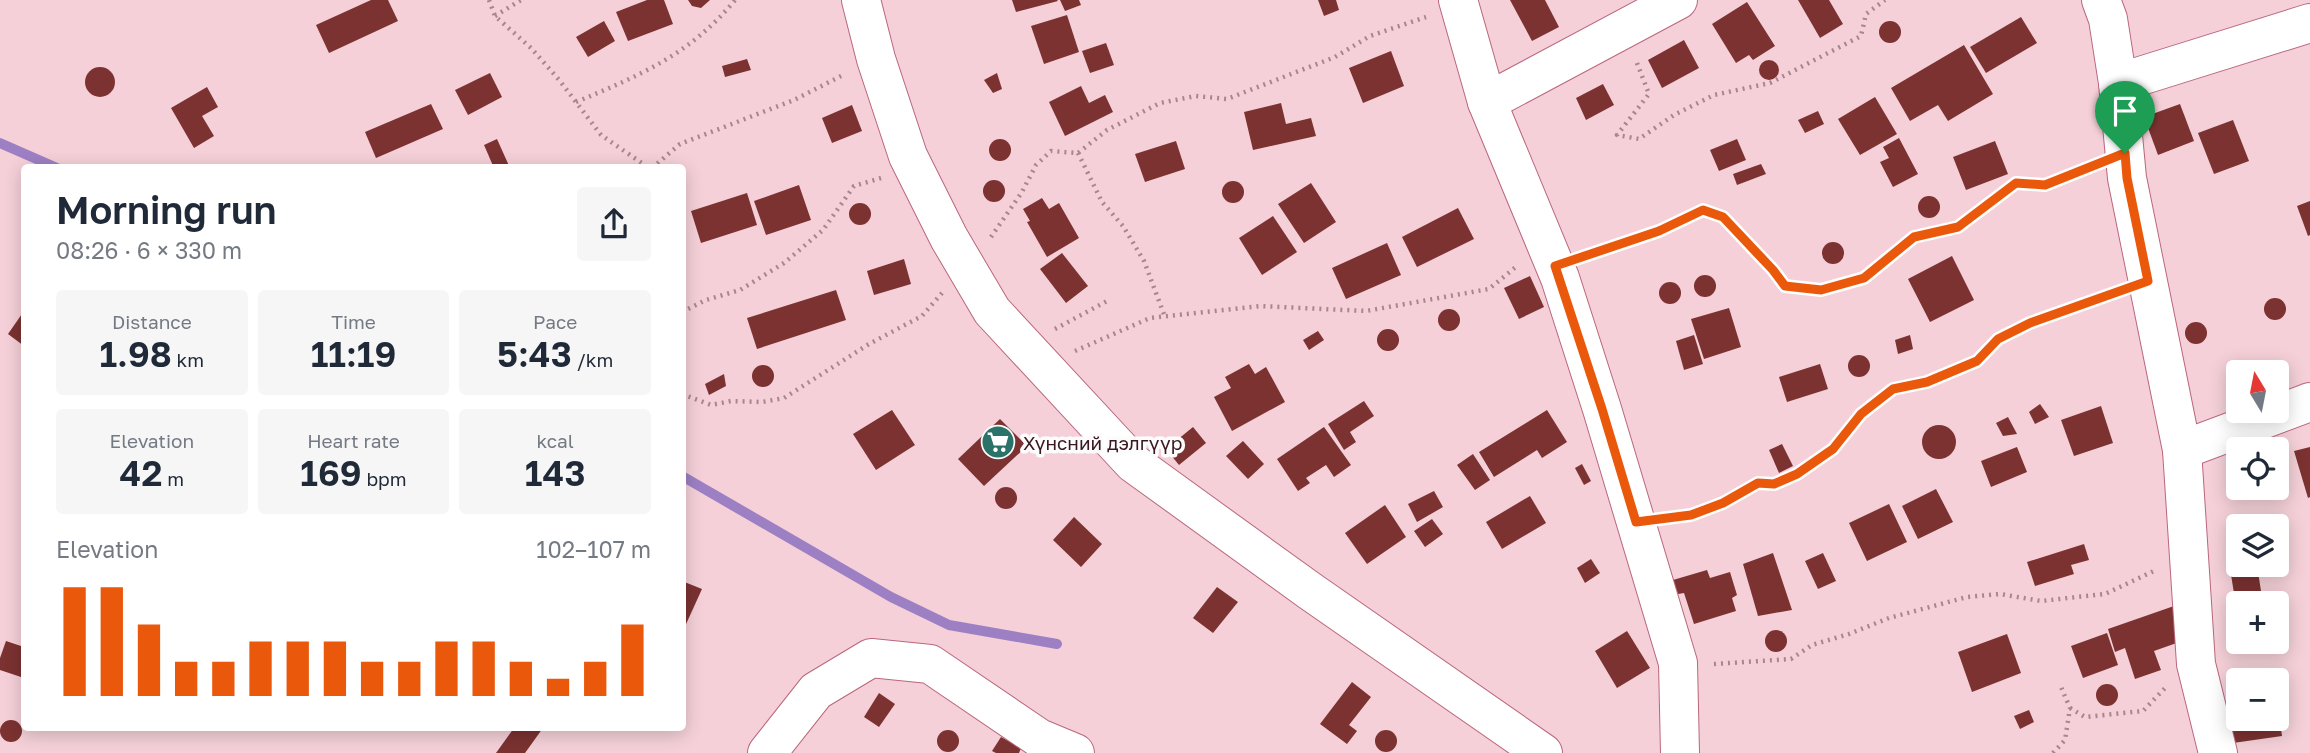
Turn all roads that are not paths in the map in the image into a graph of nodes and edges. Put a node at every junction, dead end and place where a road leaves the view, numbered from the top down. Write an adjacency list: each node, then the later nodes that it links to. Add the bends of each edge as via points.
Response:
1 (861, 0): 12 (street, via 908,156 930,204 992,311 1133,463)
2 (1458, 0): 7 (street)
3 (1678, 0): 7 (street)
4 (2101, 0): 6 (street)
5 (2310, 23): 6 (street)
6 (2118, 83): 9 (street, via 2127,178)
7 (1487, 102): 13 (street, via 1555,266 1678,663)
8 (2310, 402): 9 (street)
9 (2182, 450): 14 (street, via 2196,664)
10 (767, 753): 11 (street, via 816,691 871,658 930,664 1039,738)
11 (1075, 753)
12 (1543, 753)
13 (1680, 753)
14 (2218, 753)

